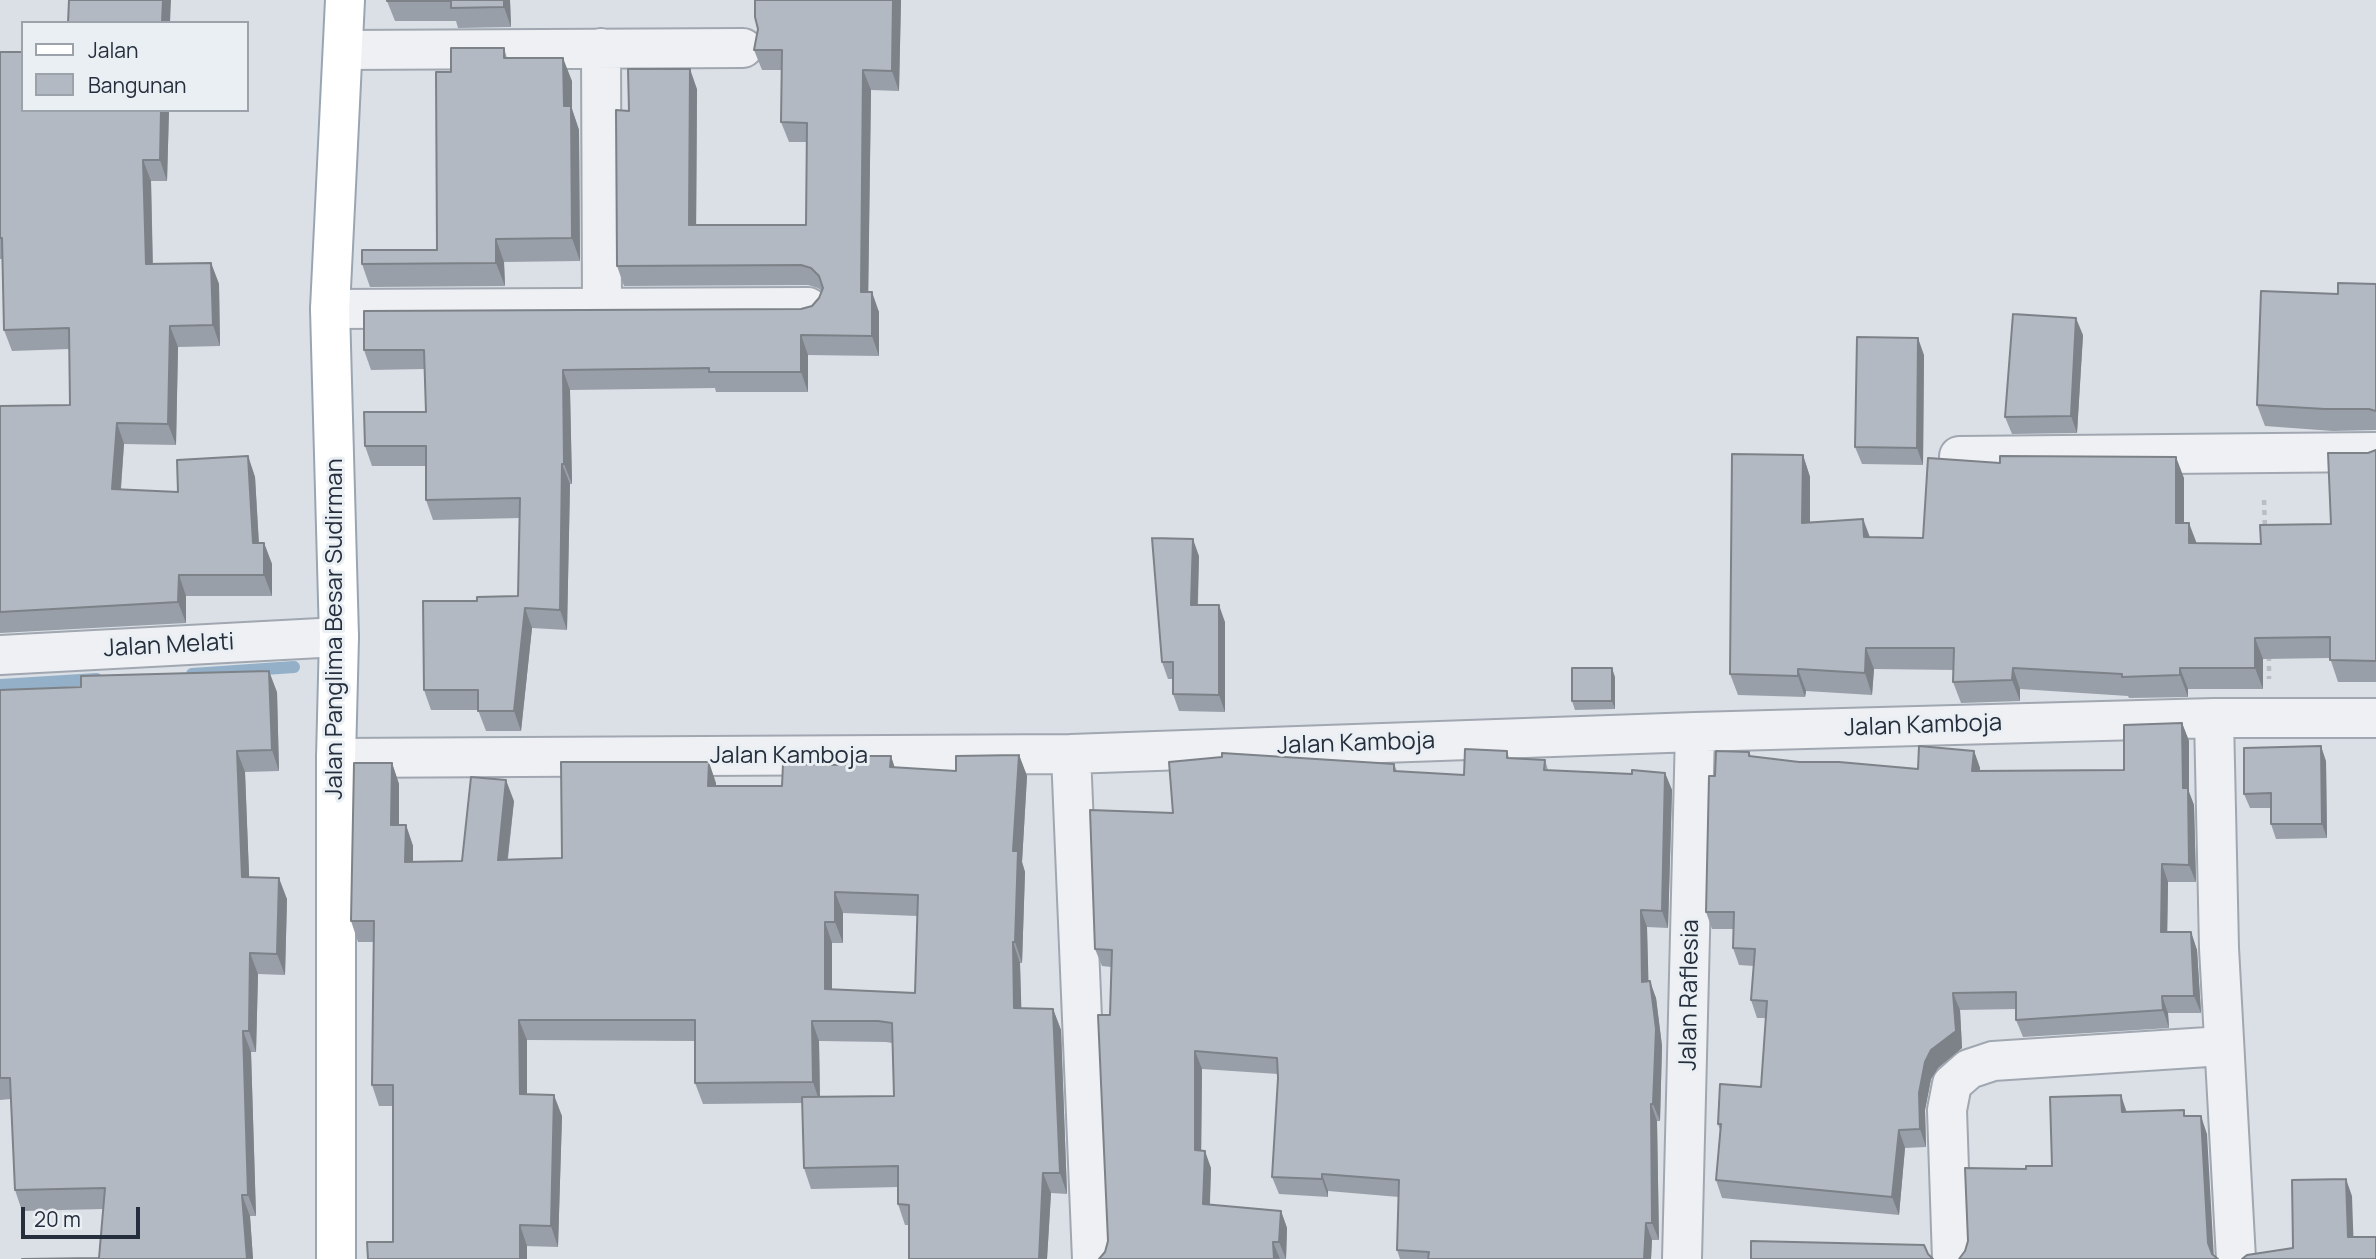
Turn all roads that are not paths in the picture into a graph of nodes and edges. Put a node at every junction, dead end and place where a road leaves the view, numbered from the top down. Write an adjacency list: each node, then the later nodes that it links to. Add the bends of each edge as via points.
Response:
1 (345, 0): 4 (main road, Jalan Panglima Besar Sudirman)
2 (601, 48): 3 (street); 4 (street); 7 (street)
3 (743, 48)
4 (344, 50): 6 (main road, Jalan Panglima Besar Sudirman)
5 (808, 307): 7 (street)
6 (330, 309): 7 (street); 10 (main road, Jalan Panglima Besar Sudirman)
7 (602, 309)
8 (2376, 452): 9 (street)
9 (1959, 456)
10 (339, 637): 11 (street, Jalan Melati); 16 (main road, Jalan Panglima Besar Sudirman)
11 (0, 655)
12 (2214, 718): 13 (street, Jalan Kamboja); 14 (street, Jalan Kamboja); 17 (street)
13 (2376, 718)
14 (1695, 732): 15 (street, Jalan Kamboja); 20 (street, Jalan Raflesia)
15 (1071, 754): 16 (street, Jalan Kamboja); 19 (street)
16 (336, 758): 18 (main road, Jalan Panglima Besar Sudirman)
17 (2223, 1046): 21 (street, via 1993,1061 1969,1069 1952,1084 1947,1110); 22 (street)
18 (336, 1259)
19 (1092, 1259)
20 (1682, 1259)
21 (1952, 1259)
22 (2236, 1259)

